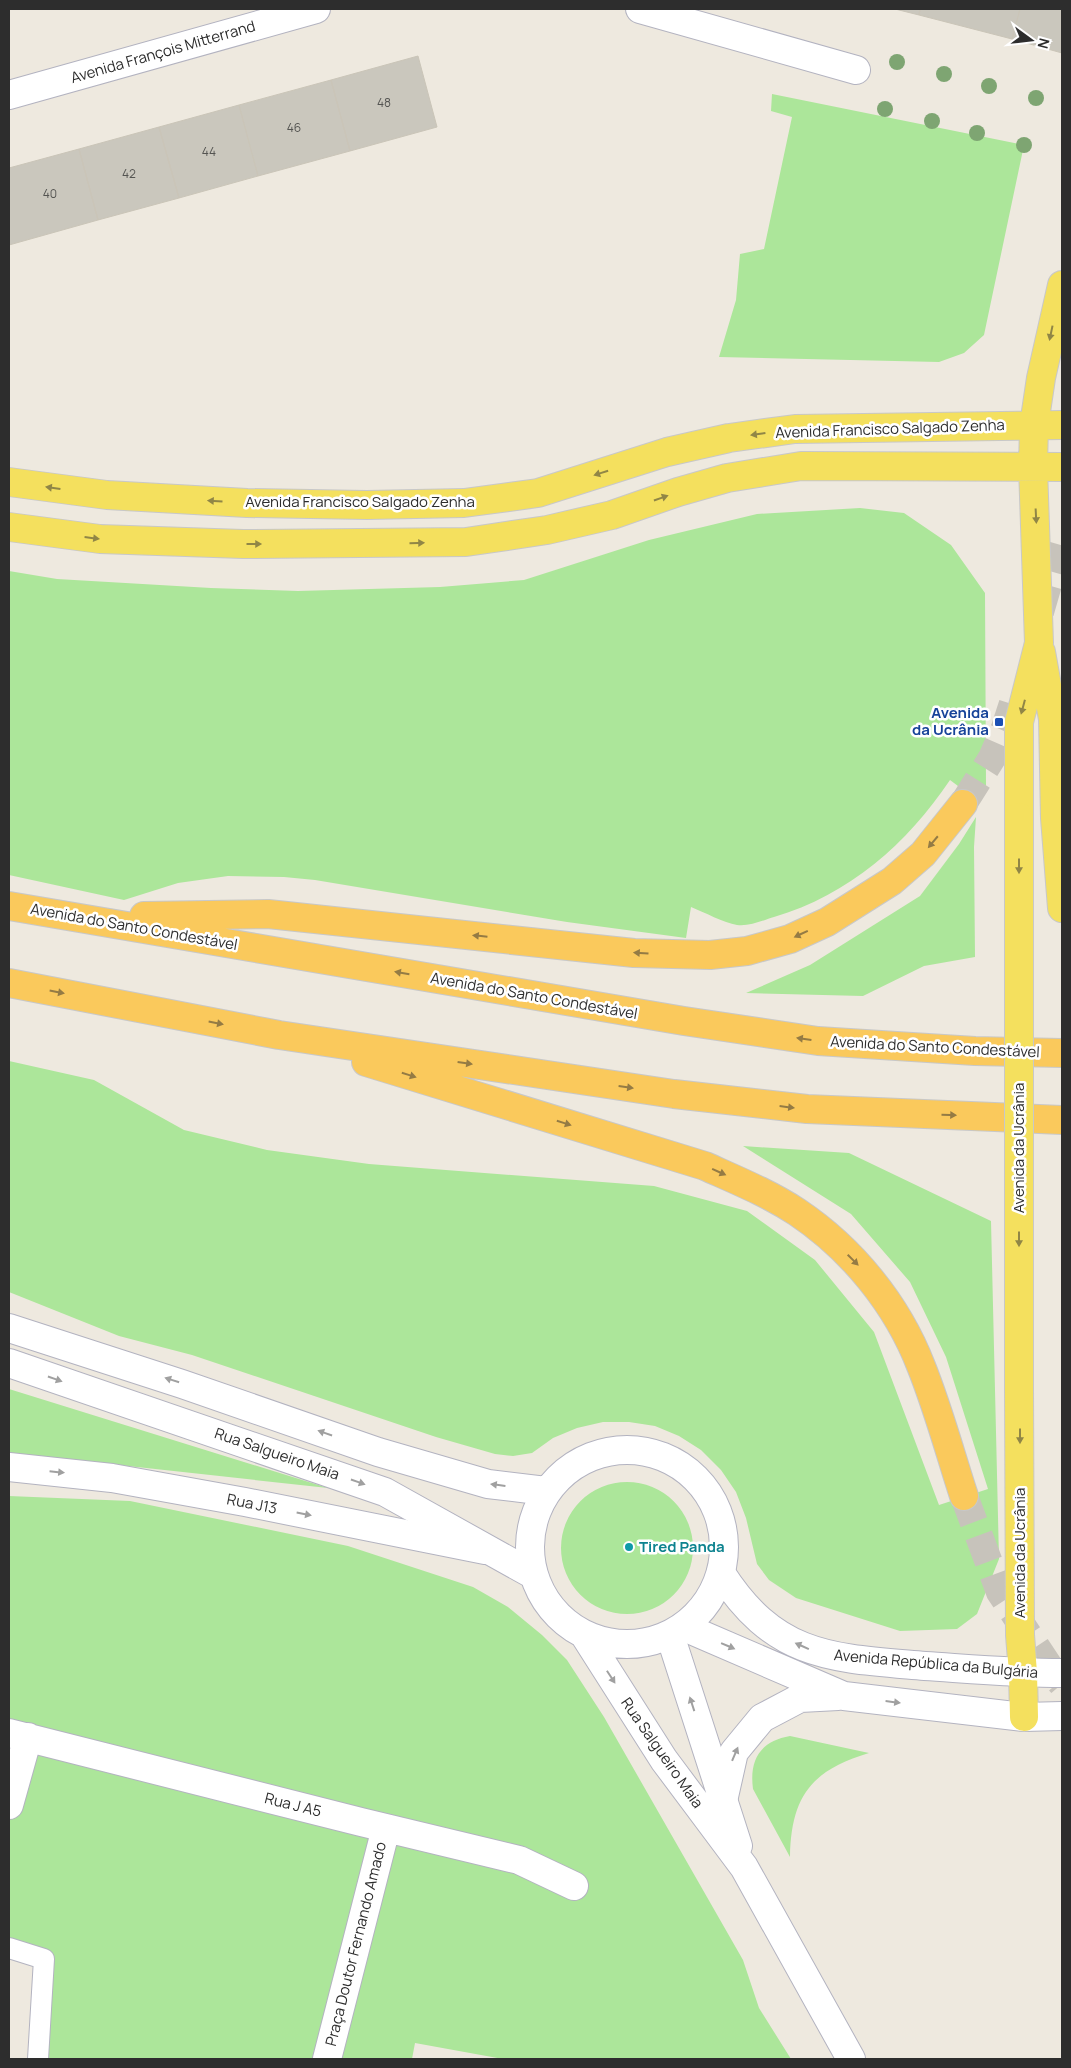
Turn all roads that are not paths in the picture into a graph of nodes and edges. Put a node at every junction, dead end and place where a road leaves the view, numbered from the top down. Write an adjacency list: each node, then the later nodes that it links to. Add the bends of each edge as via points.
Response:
1 (316, 9): 4 (street, Avenida François Mitterrand)
2 (640, 9): 3 (street)
3 (856, 70)
4 (9, 95)
5 (1062, 285): 6 (main road, Avenida da Ucrânia, one-way to 6)
6 (1034, 425): 7 (main road, Avenida Francisco Salgado Zenha); 8 (main road, Avenida da Ucrânia); 10 (main road, Avenida Francisco Salgado Zenha, one-way to 10, via 795,429 729,438 667,452 538,494 464,503 247,503 107,495)
7 (1062, 425)
8 (1033, 467): 9 (main road); 11 (main road, one-way to 8, via 100,539 243,544 466,542 546,530 612,515 727,478 801,466); 12 (main road, Avenida da Ucrânia, one-way to 12)
9 (1062, 467)
10 (9, 482)
11 (9, 527)
12 (1039, 643): 15 (main road, via 1053,719 1055,818); 31 (main road, Avenida da Ucrânia, one-way to 31, bridge, via 1019,722 1020,1635)
13 (964, 804): 16 (highway, one-way to 16, via 923,854 876,891 827,922 790,939 748,951 710,955 634,952 268,914)
14 (9, 906): 16 (highway, Avenida do Santo Condestável)
15 (1062, 908)
16 (79, 918): 19 (highway, Avenida do Santo Condestável, one-way to 16, via 975,1051 818,1040 684,1021)
17 (9, 983): 18 (highway, one-way to 18)
18 (278, 1035): 20 (highway, one-way to 20, via 674,1094 807,1109); 25 (highway, one-way to 25, via 705,1166 797,1212 836,1243 866,1273 895,1313 921,1365)
19 (1062, 1053)
20 (1062, 1120)
21 (9, 1328): 24 (street, one-way to 21, via 488,1484 378,1452)
22 (9, 1363): 26 (street, Rua Salgueiro Maia, one-way to 26, via 385,1492)
23 (9, 1468): 26 (street, Rua J13, one-way to 26, via 112,1478)
24 (546, 1491): 27 (street, via 570,1466 601,1452 635,1448 668,1457 696,1477 716,1505 725,1539); 28 (street, via 532,1522)
25 (964, 1496)
26 (494, 1552): 28 (street, Rua Salgueiro Maia)
27 (721, 1573): 29 (street, via 707,1603); 31 (street, Avenida República da Bulgária, one-way to 27, via 844,1659 816,1652 767,1626 734,1592)
28 (532, 1574): 30 (street, via 550,1609)
29 (677, 1631): 30 (street, via 642,1644 613,1644); 33 (street, one-way to 33); 37 (street, Rua Salgueiro Maia, one-way to 29)
30 (585, 1636): 40 (street, Rua Salgueiro Maia, one-way to 40, via 664,1760)
31 (1023, 1673): 32 (street, Avenida República da Bulgária); 35 (main road, Avenida da Ucrânia)
32 (1062, 1673)
33 (844, 1696): 35 (street, one-way to 35); 37 (street, one-way to 33, via 734,1752 762,1718 800,1698)
34 (1062, 1716): 35 (street)
35 (1024, 1717)
36 (18, 1735): 38 (street); 39 (street, Rua J A5)
37 (723, 1801): 40 (street, Rua Salgueiro Maia)
38 (9, 1805)
39 (386, 1828): 41 (street, Rua J A5, via 519,1860); 44 (street, Praça Doutor Fernando Amado)
40 (744, 1867): 45 (street, Rua Salgueiro Maia)
41 (574, 1886)
42 (9, 1948): 43 (lane, via 44,1959)
43 (38, 2059)
44 (327, 2059)
45 (851, 2059)

